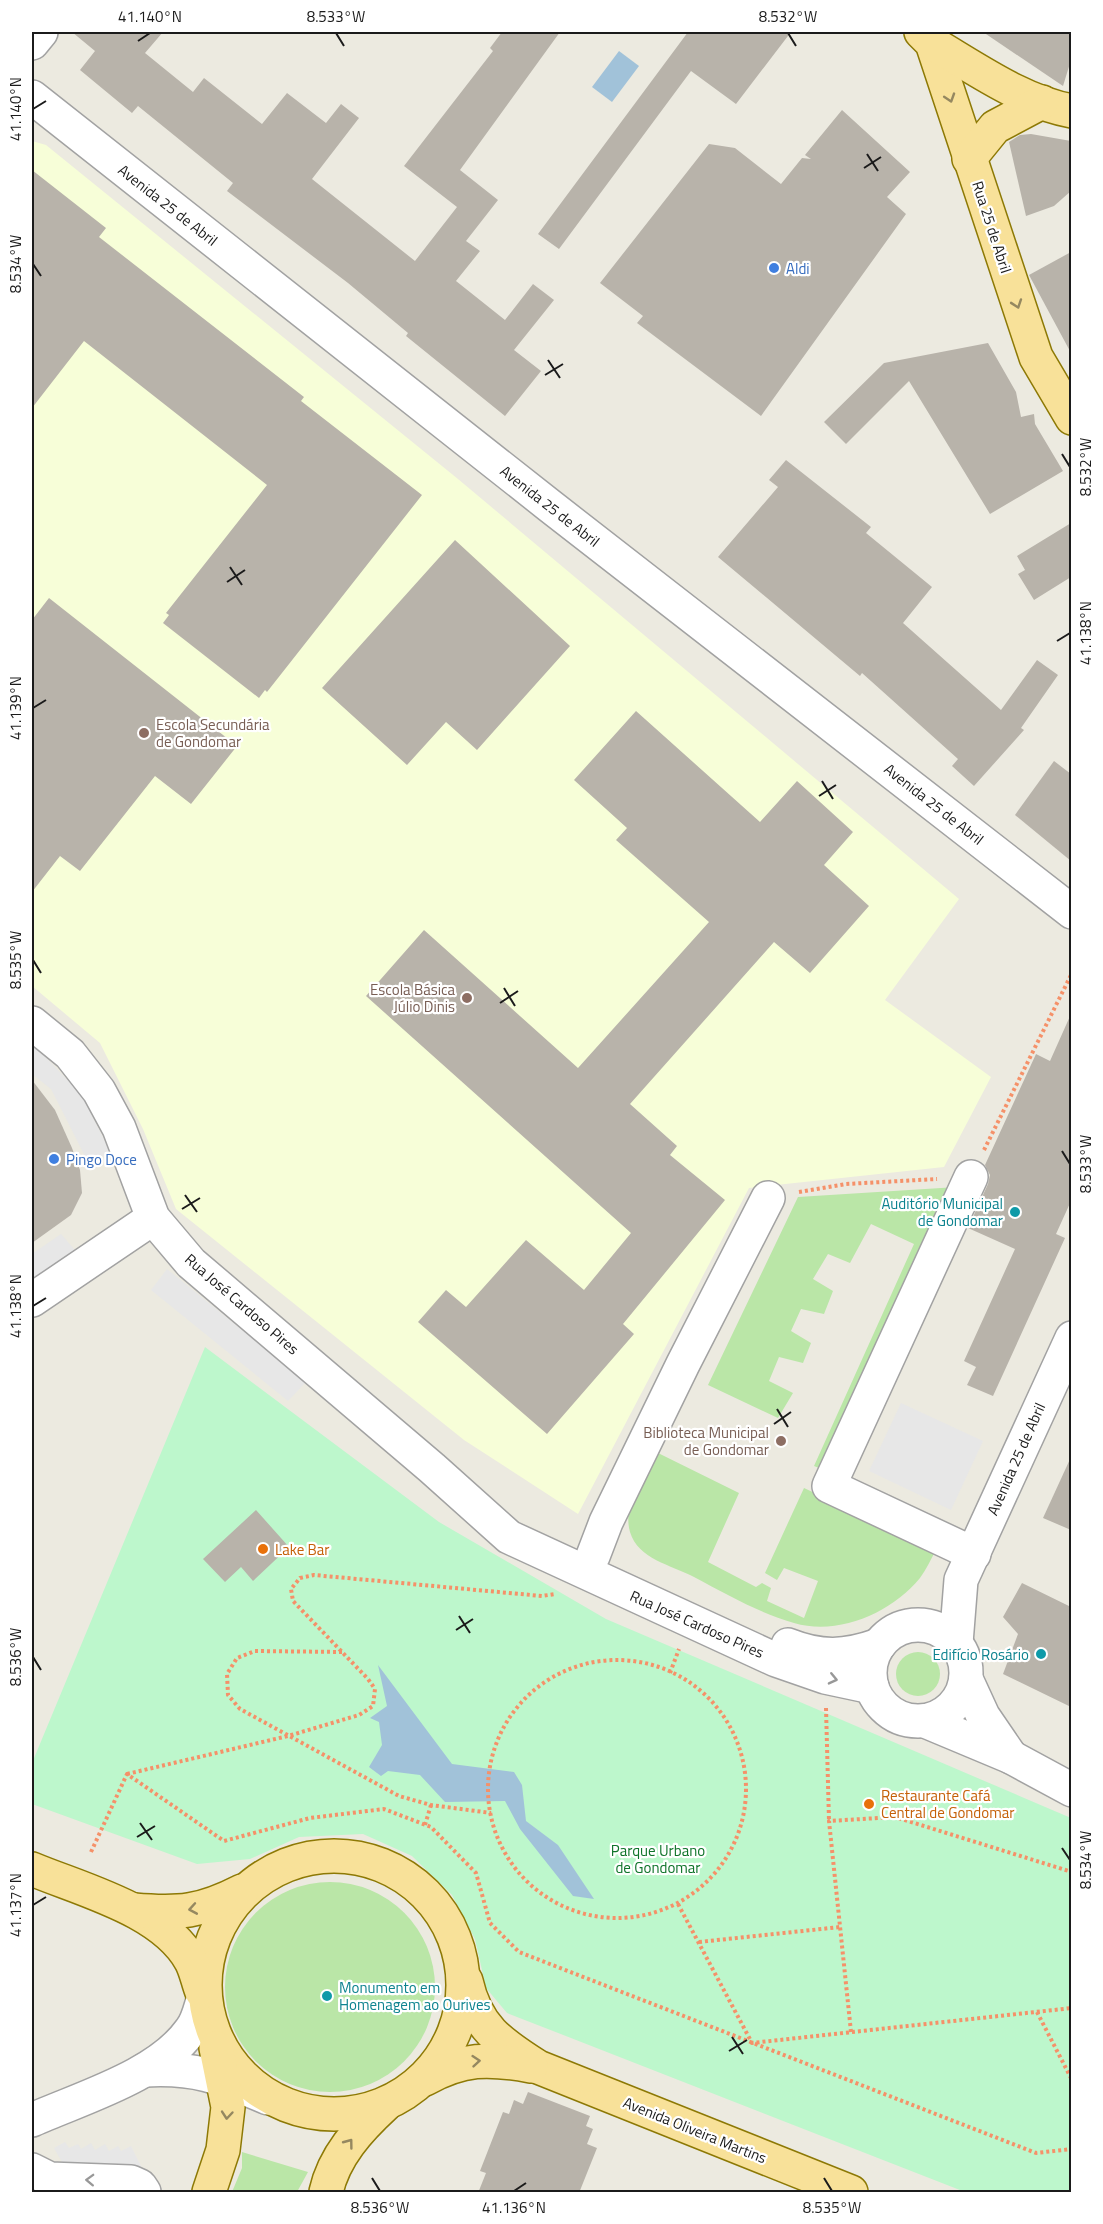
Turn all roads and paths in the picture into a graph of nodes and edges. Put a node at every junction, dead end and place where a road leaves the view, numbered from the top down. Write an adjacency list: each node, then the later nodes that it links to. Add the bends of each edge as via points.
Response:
1 (41, 32): 3 (street)
2 (926, 37): 5 (main road, via 993,79); 6 (main road, Rua 25 de Abril, one-way to 6)
3 (32, 44)
4 (32, 97): 8 (street, Avenida 25 de Abril)
5 (1057, 106): 6 (main road, via 995,127)
6 (969, 159): 7 (main road, Rua 25 de Abril, one-way to 7, via 1036,357)
7 (1071, 418)
8 (1071, 912)
9 (1071, 973): 11 (path)
10 (32, 1023): 13 (street, Rua José Cardoso Pires, via 70,1054 99,1092 119,1128)
11 (971, 1177): 12 (path, via 846,1184); 18 (street, via 829,1486)
12 (768, 1198): 17 (street, via 683,1364)
13 (153, 1218): 14 (street); 16 (street, Rua José Cardoso Pires, via 191,1263 432,1468 504,1514)
14 (32, 1300)
15 (1071, 1338): 18 (street, Avenida 25 de Abril)
16 (531, 1538): 17 (street, Rua José Cardoso Pires); 24 (street, Rua José Cardoso Pires, via 710,1631)
17 (592, 1556): 22 (street, Rua José Cardoso Pires, via 807,1652 852,1654)
18 (968, 1567): 20 (street, Avenida 25 de Abril); 21 (street, Avenida 25 de Abril)
19 (566, 1592): 23 (path, via 542,1596 314,1575 300,1578 291,1589 293,1601)
20 (913, 1625): 21 (street, via 929,1626); 22 (street, via 894,1632)
21 (956, 1642): 25 (street, via 963,1653)
22 (879, 1645): 26 (street, via 870,1673)
23 (342, 1652): 28 (path, via 375,1689 373,1706 359,1715); 28 (path, via 255,1650 237,1658 226,1674 228,1695 240,1709)
24 (825, 1677): 26 (street, Rua José Cardoso Pires, one-way to 26); 34 (path)
25 (966, 1679): 27 (street, via 953,1707 940,1717); 29 (street)
26 (872, 1687): 27 (street, via 886,1710 898,1717)
27 (925, 1721): 29 (street)
28 (288, 1736): 30 (path); 32 (path, via 399,1796)
29 (1011, 1757): 31 (street)
30 (127, 1774): 35 (path, via 224,1840 310,1818 384,1809); 36 (path)
31 (1071, 1790)
32 (430, 1805): 33 (path); 35 (path)
33 (491, 1813): 40 (path, via 504,1851 528,1883 561,1906 599,1918 640,1917); 40 (path, via 487,1763 498,1731 516,1703 564,1672 608,1661 652,1665 692,1684 724,1715 742,1755 747,1800 736,1843 711,1880)
34 (829, 1821): 38 (path, via 895,1817); 42 (path)
35 (425, 1825): 50 (path, via 476,1873 490,1923 519,1953)
36 (92, 1852)
37 (32, 1869): 41 (main road)
38 (1071, 1872)
39 (247, 1888): 41 (main road, one-way to 41, via 212,1906 174,1913); 44 (main road, Avenida Oliveira Martins, via 281,1866 320,1855 360,1857 389,1868 430,1897 452,1931); 45 (main road, via 221,1919 206,1957)
40 (678, 1904): 43 (path)
41 (134, 1910): 45 (main road, via 164,1930 191,1960)
42 (840, 1927): 43 (path); 48 (path)
43 (699, 1942): 50 (path)
44 (463, 1970): 51 (main road, Avenida Oliveira Martins, via 470,2001 485,2027 502,2044); 55 (main road, via 458,2020 447,2049)
45 (204, 1997): 49 (main road); 52 (street, via 191,2031 174,2050)
46 (1071, 2008): 47 (path)
47 (1037, 2012): 48 (path); 54 (path)
48 (851, 2032): 50 (path)
49 (214, 2037): 53 (main road); 56 (main road, via 236,2072)
50 (753, 2043): 59 (path, via 1036,2153)
51 (538, 2067): 55 (main road, Avenida Oliveira Martins, one-way to 51, via 471,2060); 61 (main road, Avenida Oliveira Martins)
52 (145, 2070): 53 (street, via 172,2068); 58 (street)
53 (222, 2079): 56 (street); 63 (main road, one-way to 63, via 228,2107 225,2135)
54 (1071, 2080)
55 (421, 2081): 57 (main road)
56 (268, 2098): 57 (main road, via 306,2112 347,2114)
57 (387, 2104): 64 (main road, one-way to 57, via 338,2158)
58 (32, 2120)
59 (1071, 2149)
60 (32, 2170): 62 (street, one-way to 60, via 131,2182 50,2179)
61 (834, 2189)
62 (144, 2193)
63 (209, 2193)
64 (326, 2193)

